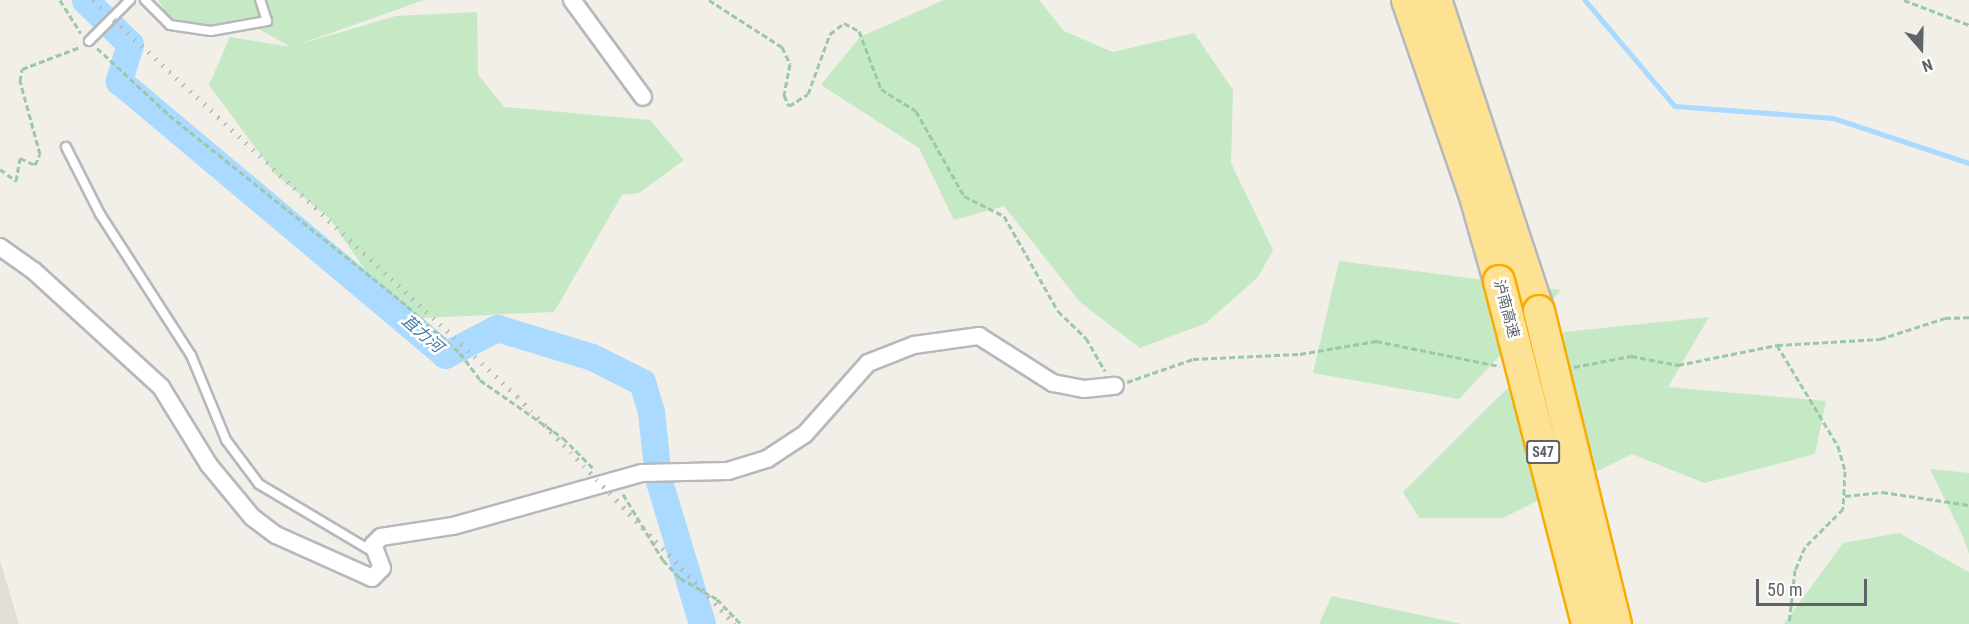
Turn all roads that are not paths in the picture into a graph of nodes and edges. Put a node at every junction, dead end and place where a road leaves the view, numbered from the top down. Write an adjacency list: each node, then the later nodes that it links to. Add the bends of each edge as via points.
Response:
1 (130, 0): 7 (lane)
2 (145, 0): 3 (lane, via 170,25 211,31 267,21)
3 (260, 0)
4 (572, 0): 8 (street)
5 (1407, 0): 13 (highway, 泸南高速 / S47, bridge, via 1474,193)
6 (1436, 0): 14 (highway, 泸南高速 / S47, bridge, via 1539,311)
7 (89, 41)
8 (644, 97)
9 (66, 147): 12 (lane, via 100,214 191,355 226,440 259,484)
10 (0, 248): 12 (street, via 34,271 160,387 209,465 268,530 368,577 381,571)
11 (1115, 386): 12 (street, via 1084,389 1053,383 985,338 958,336 868,363 812,427 778,454 728,471 642,473 453,526 381,537 373,542)
12 (378, 556)
13 (1587, 624)
14 (1616, 624)

